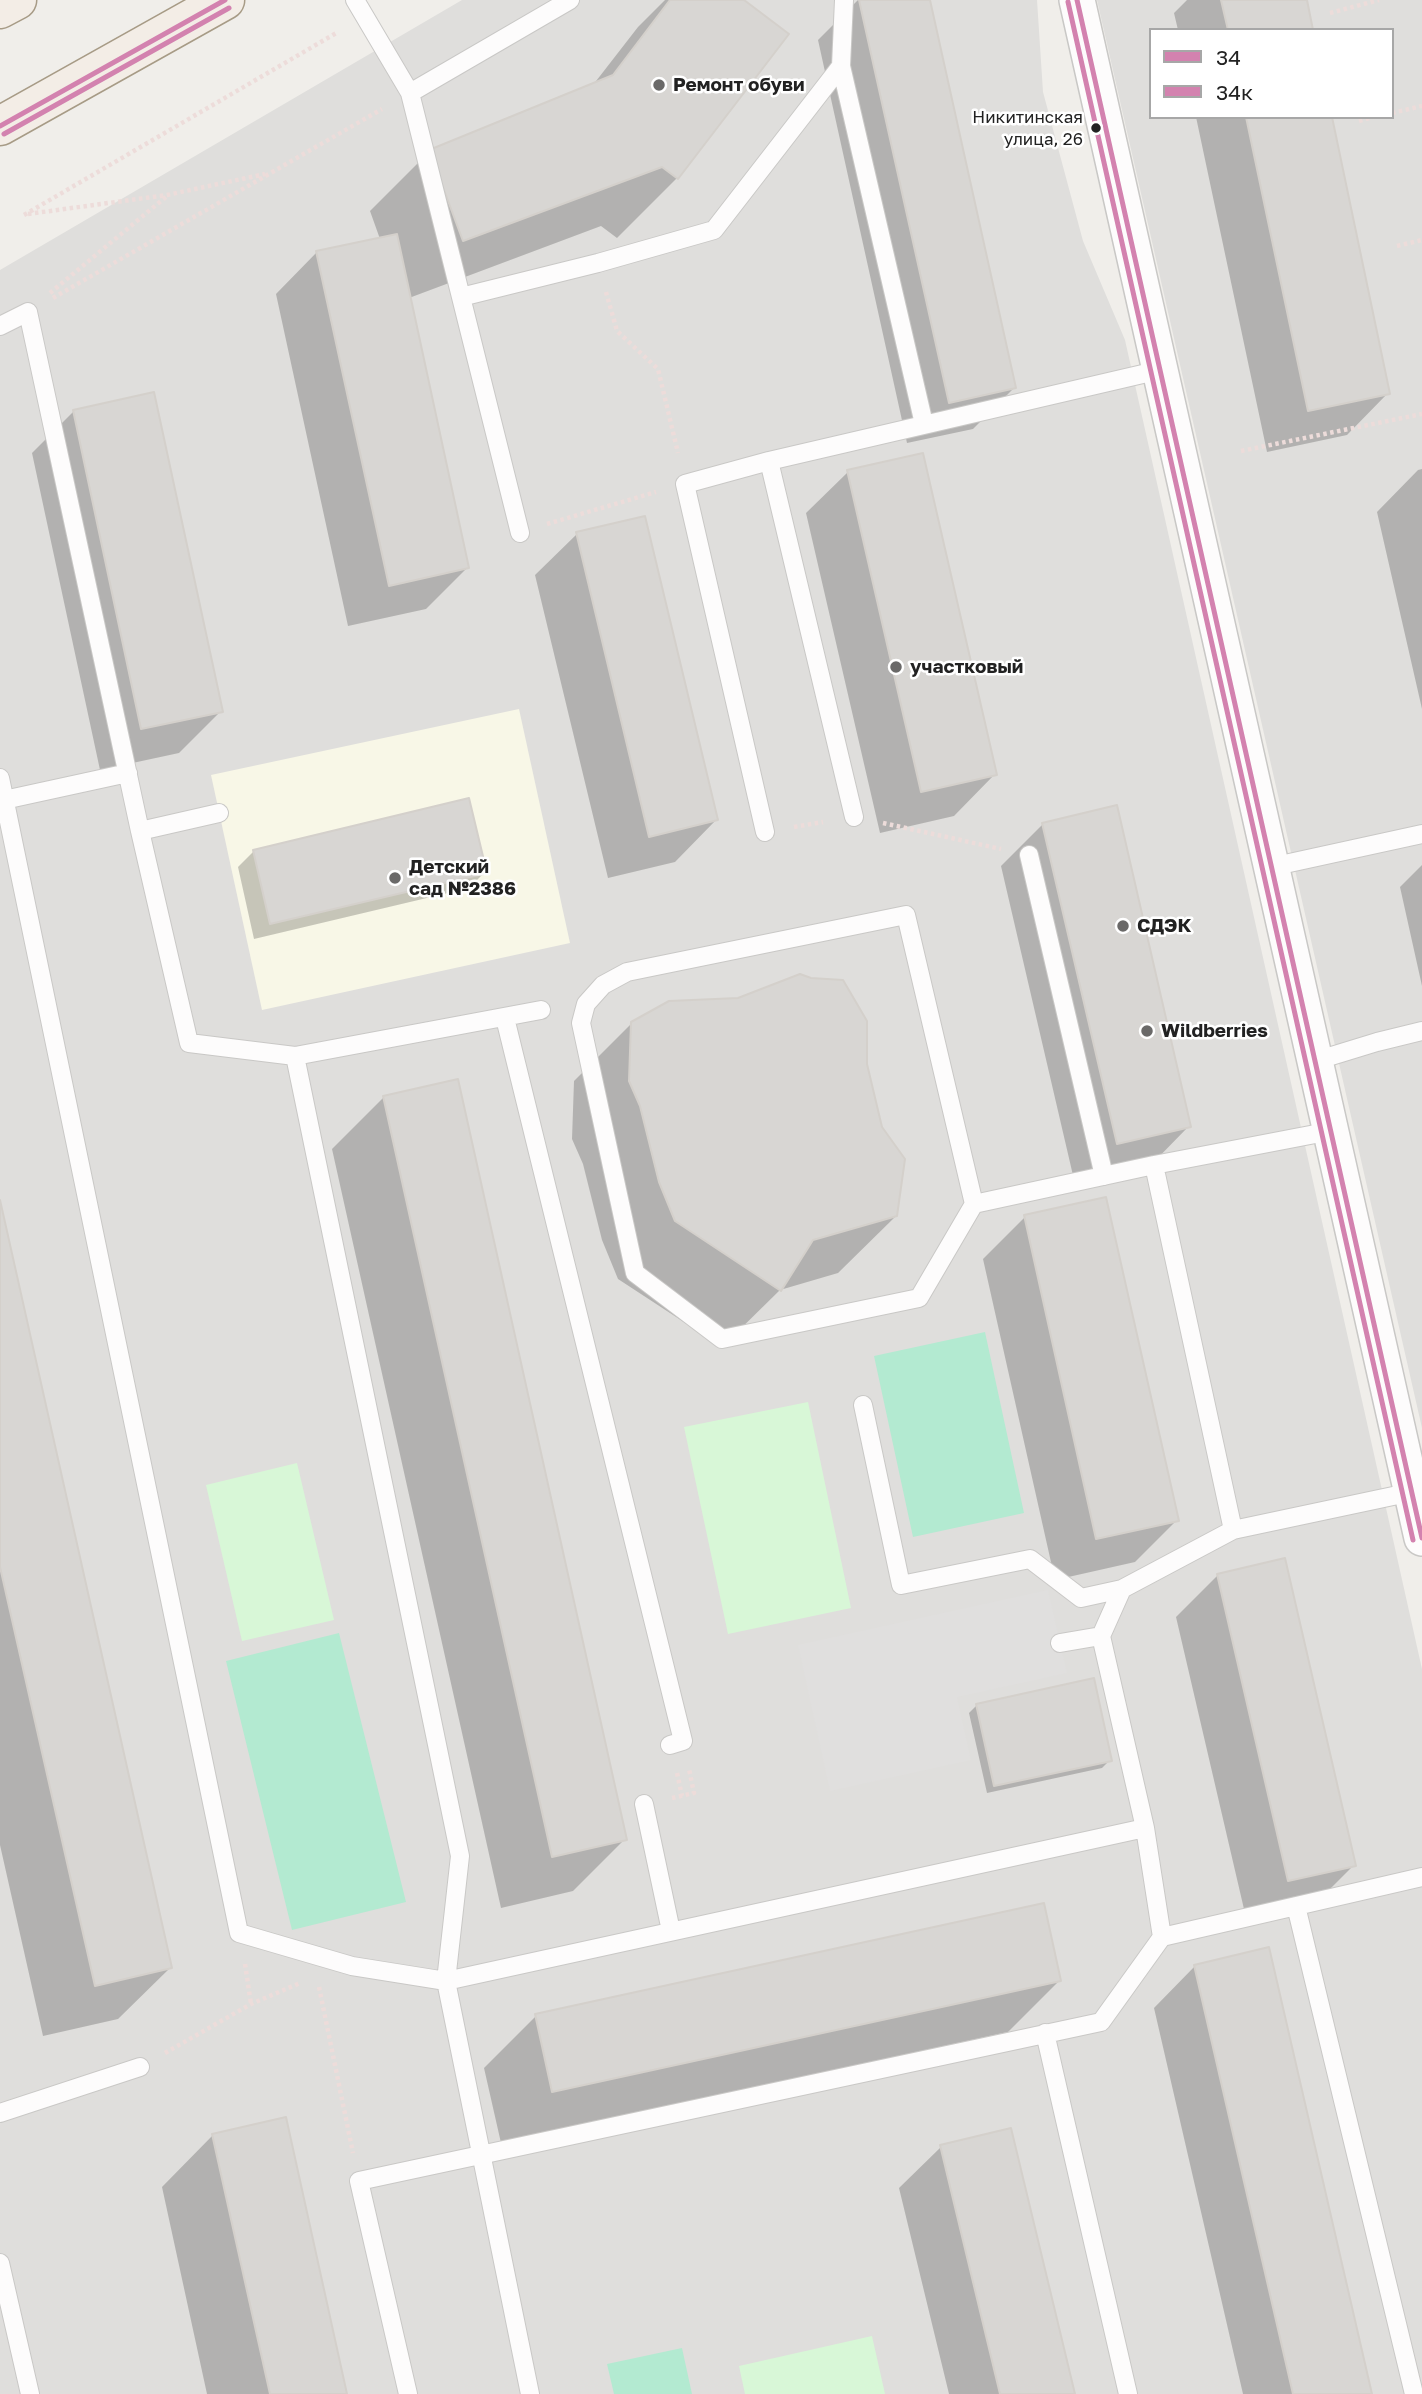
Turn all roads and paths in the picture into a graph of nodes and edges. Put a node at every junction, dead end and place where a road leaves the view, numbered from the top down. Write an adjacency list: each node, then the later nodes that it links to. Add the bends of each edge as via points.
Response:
1 (17, 0): 8 (main road)
2 (225, 0): 17 (main road)
3 (355, 0): 10 (lane)
4 (570, 0): 12 (lane)
5 (844, 0): 11 (lane)
6 (1077, 0): 26 (street)
7 (1379, 0): 9 (path)
8 (0, 9)
9 (1330, 13)
10 (365, 16): 12 (lane); 19 (path, via 24,215)
11 (841, 66): 22 (lane, via 714,230); 28 (lane)
12 (410, 93): 18 (path); 23 (lane)
13 (1422, 106): 14 (path)
14 (1394, 113)
15 (1366, 119): 16 (path)
16 (1359, 121)
17 (0, 126)
18 (270, 173): 19 (path); 24 (path)
19 (167, 195): 24 (path)
20 (1422, 240): 21 (path)
21 (1397, 246)
22 (598, 264): 23 (lane); 31 (path, via 617,331 658,369)
23 (461, 297): 32 (lane)
24 (28, 312): 25 (lane); 33 (lane)
25 (0, 326)
26 (1160, 370): 28 (lane); 42 (street)
27 (1422, 414): 29 (path)
28 (923, 425): 30 (lane)
29 (1241, 451)
30 (769, 461): 31 (lane); 37 (lane)
31 (685, 484): 32 (path); 39 (lane)
32 (520, 533)
33 (128, 773): 35 (lane); 38 (lane)
34 (0, 778): 35 (lane)
35 (4, 800): 66 (lane, via 239,1933)
36 (219, 813): 38 (lane)
37 (854, 817): 39 (path); 41 (path)
38 (140, 831): 46 (lane, via 189,1043)
39 (765, 832)
40 (1422, 834): 42 (lane)
41 (1028, 855): 50 (lane)
42 (1271, 867): 47 (street)
43 (541, 1010): 44 (lane)
44 (505, 1018): 46 (lane); 59 (lane)
45 (1422, 1031): 47 (lane)
46 (295, 1056): 68 (lane, via 460,1856)
47 (1315, 1061): 48 (street)
48 (1331, 1131): 49 (lane); 53 (street)
49 (1154, 1165): 50 (lane); 54 (lane)
50 (1104, 1176): 51 (lane)
51 (974, 1204): 51 (lane, via 919,1298 722,1339 635,1273 581,1023 586,1004 603,985 628,972 906,915)
52 (863, 1405): 56 (lane, via 901,1585 1030,1559 1081,1598)
53 (1412, 1492): 54 (lane); 55 (street)
54 (1233, 1530): 56 (lane)
55 (1422, 1538)
56 (1122, 1589): 57 (lane)
57 (1101, 1636): 58 (lane); 61 (lane)
58 (1060, 1643)
59 (677, 1743): 60 (path, via 694,1793)
60 (644, 1804): 64 (lane)
61 (1145, 1828): 64 (lane); 65 (lane)
62 (1422, 1877): 63 (lane)
63 (1296, 1906): 65 (lane); 79 (lane)
64 (671, 1931): 68 (lane)
65 (1162, 1937): 69 (lane, via 1101,2022)
66 (352, 1966): 67 (path); 68 (lane)
67 (316, 1977): 70 (path, via 251,2004); 73 (path)
68 (446, 1981): 72 (lane)
69 (1045, 2033): 72 (lane); 78 (lane)
70 (140, 2067): 71 (lane)
71 (0, 2113)
72 (481, 2155): 73 (lane); 77 (lane)
73 (359, 2181): 76 (lane)
74 (0, 2263): 75 (lane)
75 (30, 2394)
76 (408, 2394)
77 (530, 2394)
78 (1128, 2394)
79 (1414, 2394)

